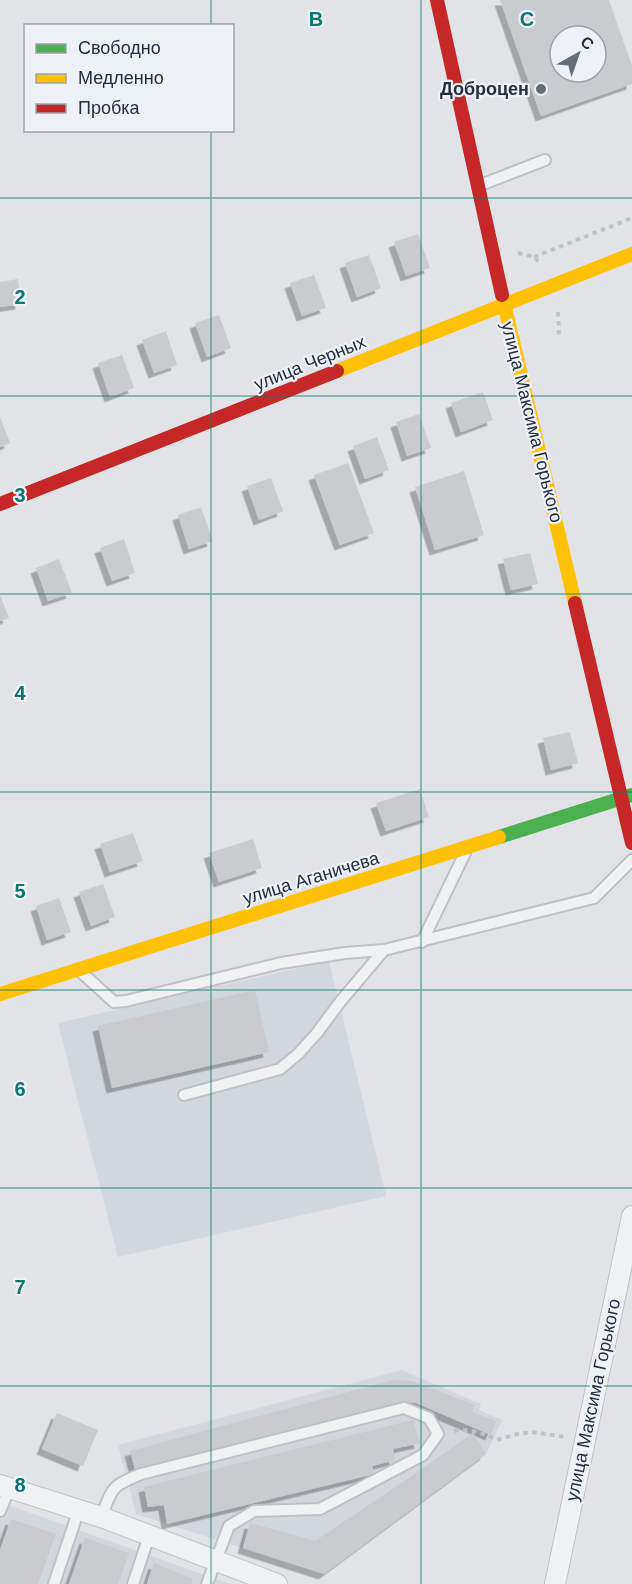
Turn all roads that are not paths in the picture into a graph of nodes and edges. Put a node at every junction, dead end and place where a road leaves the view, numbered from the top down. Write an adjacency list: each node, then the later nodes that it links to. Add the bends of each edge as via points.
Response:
1 (437, 0): 3 (street, улица Максима Горького)
2 (545, 160): 3 (lane)
3 (477, 186): 5 (street, улица Максима Горького)
4 (632, 254): 5 (street, улица Черных)
5 (504, 306): 6 (street, улица Черных); 7 (street, улица Максима Горького)
6 (0, 504)
7 (627, 797): 8 (street, улица Максима Горького); 9 (street, улица Аганичева)
8 (632, 843)
9 (467, 848): 11 (lane); 13 (street, улица Аганичева)
10 (632, 860): 11 (lane, via 594,898)
11 (422, 942): 12 (lane)
12 (384, 950): 13 (lane, via 281,963 114,1002); 15 (lane, via 317,1033 280,1069)
13 (78, 969): 14 (street, улица Аганичева)
14 (0, 994)
15 (184, 1095)
16 (632, 1216): 27 (street, улица Максима Горького)
17 (5, 1486): 18 (street); 19 (lane)
18 (79, 1509): 20 (street); 23 (lane)
19 (0, 1510)
20 (101, 1517): 21 (street); 22 (lane, via 118,1484 141,1474 404,1408 429,1418 438,1434 423,1455 320,1509 254,1511 230,1526)
21 (149, 1536): 22 (street); 24 (lane)
22 (215, 1561): 25 (lane); 26 (street)
23 (54, 1584)
24 (133, 1584)
25 (207, 1584)
26 (277, 1584)
27 (555, 1584)

